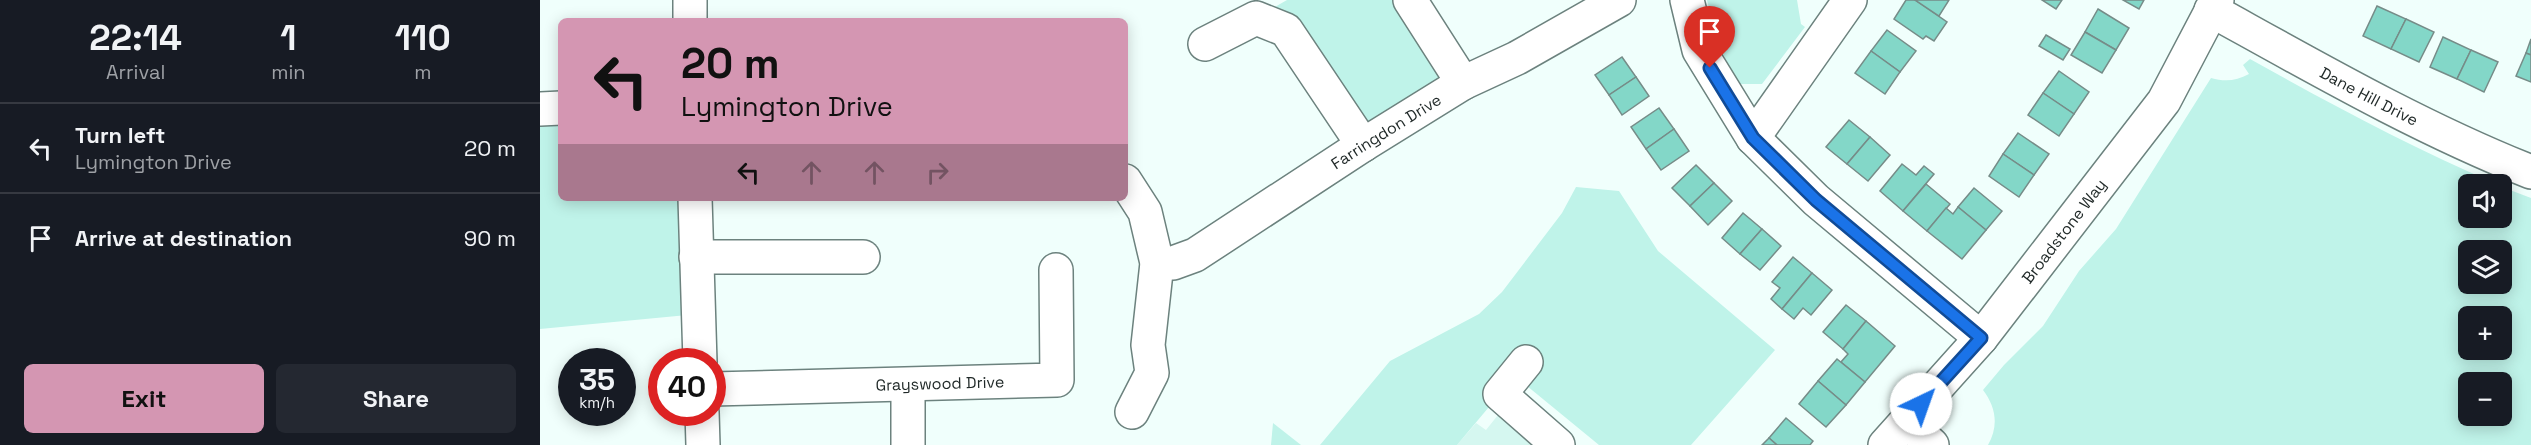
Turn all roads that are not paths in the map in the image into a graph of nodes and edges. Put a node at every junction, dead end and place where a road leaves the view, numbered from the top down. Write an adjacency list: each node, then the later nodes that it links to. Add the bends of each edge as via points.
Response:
1 (690, 0): 7 (street)
2 (1410, 0): 9 (street)
3 (1619, 0): 9 (street, Farringdon Drive)
4 (1687, 0): 12 (street, via 1699,50)
5 (1850, 0): 12 (street)
6 (2214, 5): 14 (street, Dane Hill Drive, via 2391,107 2461,143); 21 (street, Broadstone Way, via 2164,101)
7 (690, 18)
8 (1205, 44): 13 (street, via 1256,18 1286,30)
9 (1463, 84): 13 (street, Farringdon Drive)
10 (558, 108): 11 (street)
11 (540, 109)
12 (1753, 138): 21 (street, via 1816,200)
13 (1363, 145): 19 (street, Farringdon Drive, via 1195,255 1173,263)
14 (2531, 172)
15 (1128, 186): 19 (street, via 1145,212)
16 (695, 201): 17 (street)
17 (696, 256): 18 (street); 22 (street)
18 (863, 257)
19 (1156, 262): 26 (street, via 1148,345 1152,372)
20 (1056, 270): 24 (street, Grayswood Drive, via 1058,380)
21 (1981, 338): 28 (street, Broadstone Way)
22 (699, 348)
23 (1526, 362): 31 (street, via 1500,394)
24 (908, 385): 25 (street, Grayswood Drive); 30 (street)
25 (726, 389)
26 (1132, 412)
27 (702, 426): 29 (street)
28 (1896, 433): 32 (street)
29 (703, 445)
30 (908, 445)
31 (1558, 445)
32 (1932, 445)

